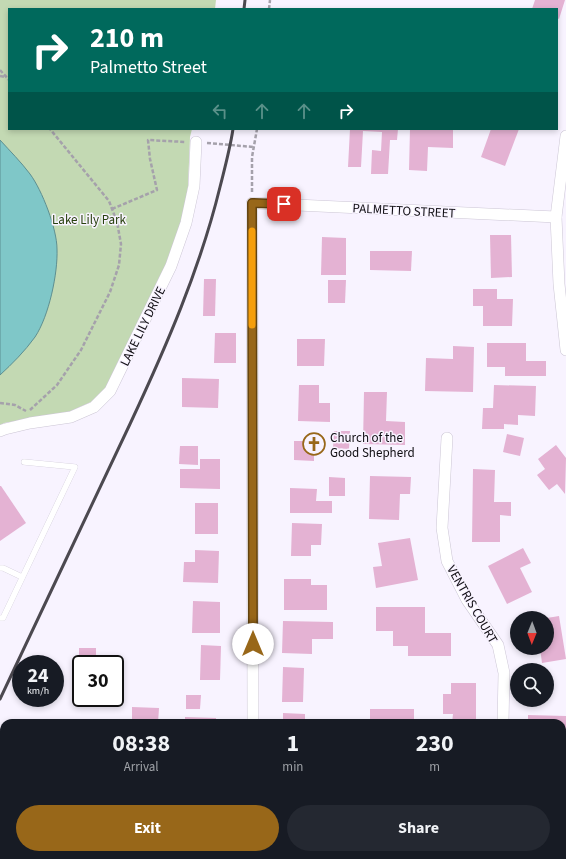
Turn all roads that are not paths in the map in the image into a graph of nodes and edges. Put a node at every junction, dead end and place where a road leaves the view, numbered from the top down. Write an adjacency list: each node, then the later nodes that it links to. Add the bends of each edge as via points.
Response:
1 (566, 136): 3 (street)
2 (196, 142): 5 (street, LAKE LILY DRIVE, via 194,186 186,223 171,266 110,391 94,407 71,418 30,424)
3 (556, 217): 4 (street, via 559,284); 11 (street, PALMETTO STREET, via 252,203)
4 (566, 350)
5 (0, 432)
6 (447, 438): 12 (street, VENTRIS COURT, via 442,528 447,561 467,600 498,645 504,673)
7 (24, 462): 9 (lane, via 75,467)
8 (0, 568): 9 (lane)
9 (22, 577): 10 (lane, via 3,618)
10 (0, 618)
11 (253, 719)
12 (503, 719)

